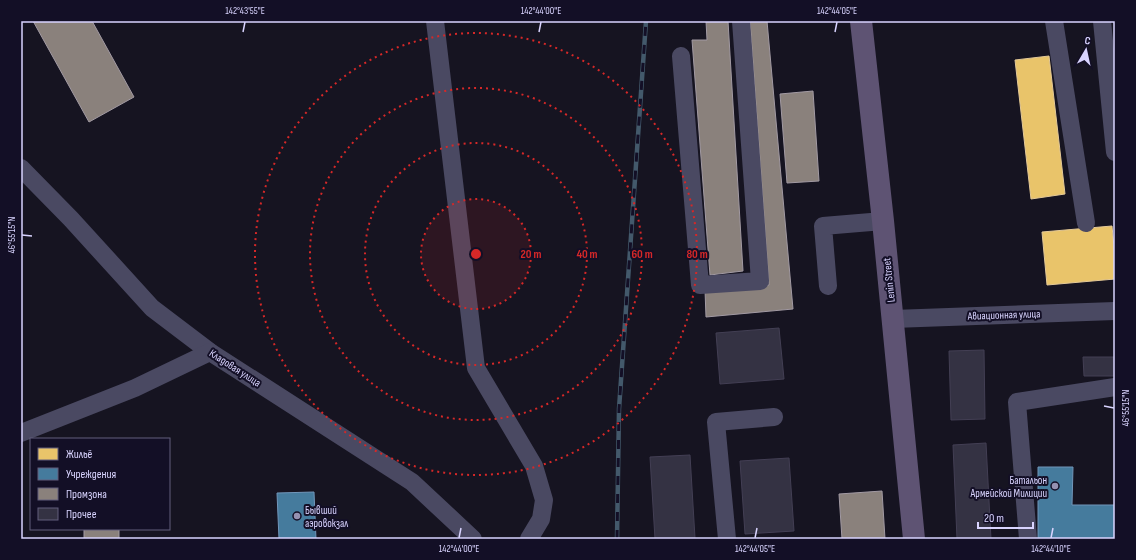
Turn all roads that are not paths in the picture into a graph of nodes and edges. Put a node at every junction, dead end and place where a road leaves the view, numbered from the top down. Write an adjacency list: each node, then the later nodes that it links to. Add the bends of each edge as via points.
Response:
1 (435, 21): 19 (street, via 476,368 534,466 544,500 541,519)
2 (740, 21): 6 (street, via 760,281 700,285)
3 (861, 21): 9 (main road, Lenin Street)
4 (1054, 21): 10 (street)
5 (1102, 21): 7 (street)
6 (681, 56)
7 (1115, 152)
8 (21, 168): 14 (street, Кладовая улица, via 152,308)
9 (883, 222): 11 (street, via 823,226); 13 (main road, Lenin Street)
10 (1086, 223)
11 (828, 286)
12 (1115, 311): 13 (street, Авиационная улица)
13 (893, 320): 21 (main road, Lenin Street)
14 (210, 352): 17 (street, via 135,388); 18 (street, Кладовая улица, via 412,482)
15 (1115, 387): 22 (street, via 1017,402)
16 (774, 417): 20 (street, via 716,422)
17 (21, 433)
18 (473, 539)
19 (529, 539)
20 (726, 539)
21 (914, 539)
22 (1028, 539)

